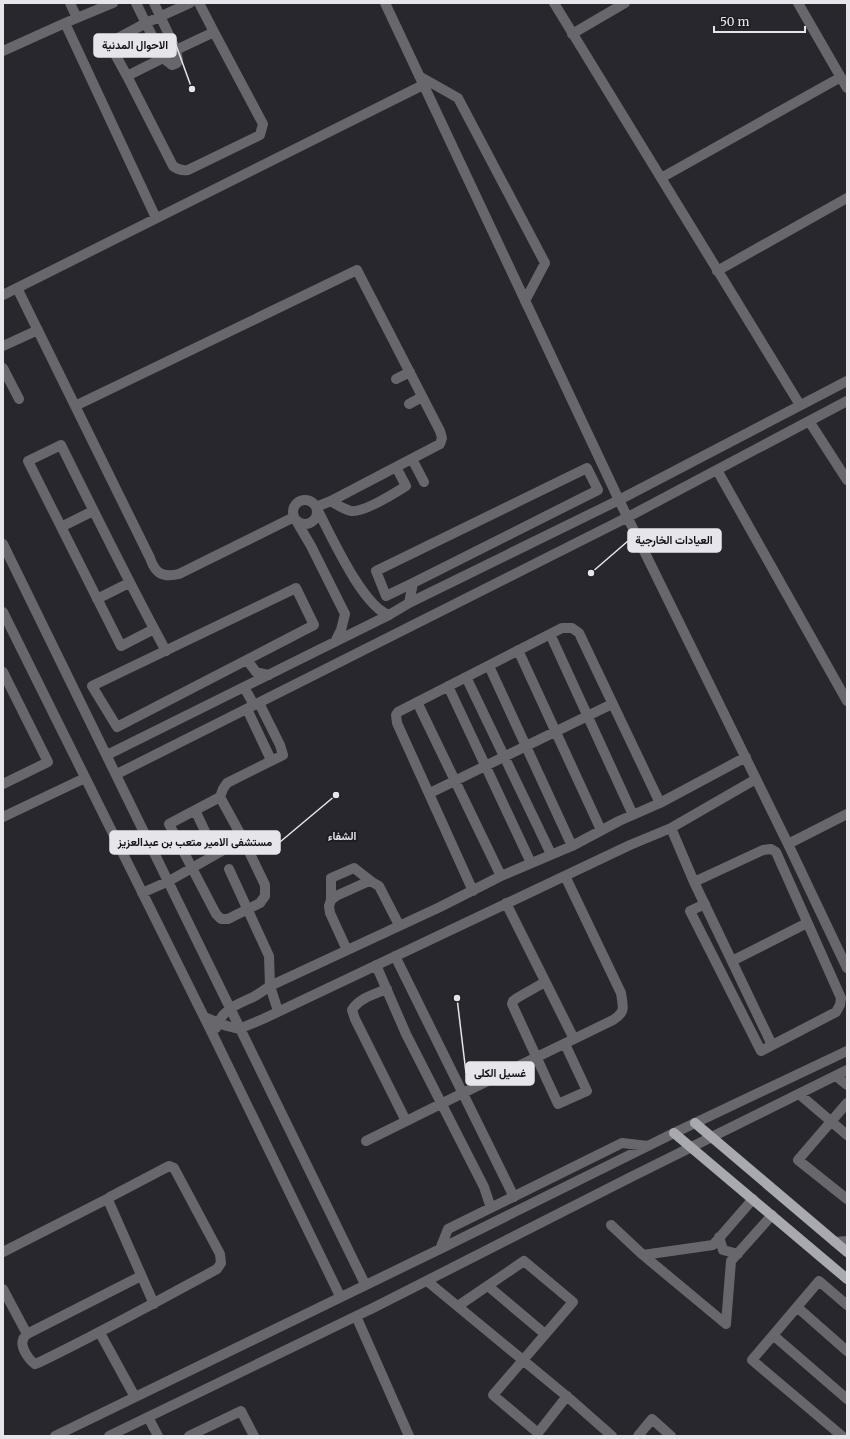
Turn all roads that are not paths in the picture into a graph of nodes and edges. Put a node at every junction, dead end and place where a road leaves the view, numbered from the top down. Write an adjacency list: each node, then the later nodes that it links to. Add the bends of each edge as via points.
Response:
1 (70, 3): 13 (street)
2 (76, 3): 13 (street)
3 (111, 3): 12 (street)
4 (136, 3): 16 (street)
5 (154, 3): 14 (street)
6 (190, 3): 14 (street)
7 (198, 3): 17 (street)
8 (385, 3): 24 (street)
9 (554, 3): 18 (street)
10 (625, 3): 18 (street)
11 (798, 3): 23 (street)
12 (99, 6): 13 (street)
13 (80, 17): 15 (street)
14 (160, 17): 16 (street); 19 (street)
15 (65, 23): 20 (street); 28 (street)
16 (146, 24): 21 (street); 22 (street, via 109,43)
17 (214, 32): 19 (street); 22 (street, via 263,124 260,135 188,170 177,169 173,166)
18 (572, 34): 26 (street)
19 (176, 50): 21 (street, via 177,63 172,66)
20 (3, 51)
21 (163, 58): 22 (street)
22 (127, 76)
23 (841, 77): 25 (street); 26 (street)
24 (421, 81): 28 (street); 32 (street); 32 (street, via 458,98 545,263)
25 (847, 88)
26 (661, 178): 29 (street)
27 (847, 198): 29 (street)
28 (156, 218): 30 (street)
29 (718, 271): 43 (street)
30 (17, 288): 31 (street); 33 (street)
31 (3, 295)
32 (525, 301): 52 (street)
33 (38, 330): 34 (street); 44 (street)
34 (3, 346)
35 (3, 368): 40 (street)
36 (410, 372): 37 (street); 39 (street); 44 (street, via 366,298 357,270)
37 (396, 379)
38 (847, 381): 43 (street)
39 (422, 397): 42 (street); 46 (street, via 442,438 440,444)
40 (19, 399)
41 (847, 401): 45 (street)
42 (409, 404)
43 (800, 405): 52 (street)
44 (75, 406): 56 (street, via 154,568 162,575 179,574)
45 (809, 421): 48 (street); 49 (street)
46 (412, 459): 47 (street); 50 (street)
47 (396, 467): 51 (street); 51 (street, via 406,486 368,507 353,511)
48 (717, 470): 58 (street); 79 (street)
49 (847, 480)
50 (424, 482)
51 (331, 500): 54 (street)
52 (619, 500): 57 (street); 58 (street)
53 (567, 505): 57 (street); 61 (street); 61 (street, via 598,490 587,468 376,571 386,596)
54 (316, 507): 56 (street, via 315,518 309,523 302,523); 56 (street, via 309,500 300,501 295,506); 66 (street, via 355,581 372,604)
55 (93, 510): 59 (street); 59 (street, via 61,445 28,461); 62 (street)
56 (294, 517): 69 (street, via 345,614 342,630)
57 (586, 517): 64 (street)
58 (628, 517): 82 (street); 88 (street)
59 (61, 527): 63 (street)
60 (3, 544): 86 (street)
61 (413, 583): 64 (street)
62 (129, 584): 63 (street); 67 (street)
63 (97, 599): 67 (street, via 121,646)
64 (409, 603): 66 (street)
65 (3, 612): 92 (street)
66 (389, 615): 69 (street)
67 (154, 629): 71 (street)
68 (550, 634): 70 (street); 81 (street, via 562,628 572,628 579,633); 83 (street)
69 (335, 642): 75 (street)
70 (518, 650): 73 (street); 84 (street)
71 (166, 651): 72 (street, via 296,588 314,625); 72 (street, via 92,686 117,727)
72 (247, 660): 75 (street, via 256,672)
73 (489, 666): 76 (street); 85 (street)
74 (3, 672): 95 (street, via 48,762)
75 (269, 675): 78 (street)
76 (466, 677): 77 (street); 87 (street)
77 (448, 686): 80 (street); 90 (street)
78 (244, 687): 82 (street); 86 (street)
79 (847, 701)
80 (417, 702): 94 (street); 96 (street, via 398,712 396,719)
81 (612, 704): 83 (street); 98 (street)
82 (254, 706): 89 (street); 89 (street, via 283,751 283,755); 91 (street)
83 (587, 716): 84 (street); 101 (street)
84 (555, 732): 85 (street); 104 (street)
85 (526, 746): 87 (street); 108 (street)
86 (107, 755): 91 (street)
87 (505, 756): 90 (street); 109 (street)
88 (746, 757): 93 (street); 98 (street)
89 (271, 760): 97 (street, via 227,782)
90 (485, 766): 94 (street); 110 (street)
91 (116, 774): 115 (street)
92 (85, 778): 102 (street); 119 (street)
93 (756, 778): 103 (street); 107 (street)
94 (454, 781): 96 (street); 113 (street)
95 (3, 784)
96 (430, 793): 118 (street)
97 (220, 797): 99 (street); 105 (street)
98 (660, 803): 101 (street)
99 (195, 810): 106 (street); 111 (street, via 169,824)
100 (847, 814): 107 (street)
101 (633, 815): 104 (street)
102 (3, 817)
103 (671, 828): 114 (street); 117 (street)
104 (601, 830): 108 (street)
105 (243, 839): 111 (street); 123 (street, via 265,885 265,896 260,903)
106 (210, 842)
107 (788, 844): 130 (street)
108 (572, 846): 109 (street)
109 (551, 854): 110 (street)
110 (531, 864): 113 (street)
111 (193, 868): 115 (street); 123 (street, via 221,919 228,919)
112 (229, 869): 123 (street)
113 (501, 876): 118 (street)
114 (565, 876): 121 (street); 140 (street, via 621,993 623,1008 621,1015)
115 (169, 881): 119 (street); 134 (street)
116 (372, 882): 120 (street); 120 (street, via 354,868 331,878); 125 (street, via 379,886)
117 (694, 882): 122 (street); 124 (street, via 763,850 771,849 776,852)
118 (473, 891): 125 (street)
119 (142, 893): 136 (street)
120 (331, 900): 126 (street, via 330,913)
121 (506, 903): 127 (street); 131 (street)
122 (705, 904): 128 (street); 141 (street, via 690,911 760,1052)
123 (248, 910): 132 (street, via 269,956)
124 (807, 923): 128 (street); 141 (street, via 841,998 840,1005 836,1012)
125 (399, 925): 126 (street)
126 (347, 950): 132 (street)
127 (395, 956): 129 (street); 147 (street)
128 (732, 961): 141 (street)
129 (376, 965): 133 (street); 135 (street)
130 (847, 968)
131 (545, 982): 140 (street); 143 (street, via 517,998 512,1004)
132 (270, 986): 134 (street); 135 (street)
133 (387, 989): 150 (street, via 406,1034); 151 (street, via 360,1001 352,1010 354,1019)
134 (230, 1008): 137 (street); 138 (street)
135 (278, 1011): 138 (street)
136 (204, 1017): 137 (street); 139 (street)
137 (218, 1023): 138 (street); 139 (street)
138 (239, 1029): 178 (street)
139 (213, 1035): 181 (street)
140 (569, 1042): 143 (street); 143 (street, via 587,1091 558,1104)
141 (772, 1045)
142 (847, 1051): 153 (street)
143 (536, 1058): 147 (street)
144 (847, 1070): 145 (street)
145 (836, 1076): 146 (street); 148 (street)
146 (847, 1085)
147 (462, 1093): 150 (street); 160 (street)
148 (798, 1094): 152 (street); 156 (street)
149 (847, 1102): 152 (street)
150 (441, 1103): 151 (street); 164 (street)
151 (406, 1121): 157 (street)
152 (831, 1122): 155 (street); 163 (street, via 798,1160)
153 (695, 1123): 154 (street); 156 (main road)
154 (674, 1133): 158 (street); 159 (main road)
155 (847, 1135)
156 (710, 1137): 159 (street); 169 (main road)
157 (366, 1142)
158 (648, 1146): 160 (street, via 622,1143); 170 (street)
159 (690, 1147): 162 (main road); 177 (street)
160 (514, 1196): 164 (street)
161 (109, 1198): 171 (street); 175 (street); 182 (street, via 170,1166 174,1168 220,1254 221,1263 217,1268)
162 (752, 1199): 165 (main road); 167 (street)
163 (847, 1199)
164 (492, 1208): 170 (street, via 448,1229)
165 (772, 1215): 173 (street); 176 (main road)
166 (611, 1225): 174 (street)
167 (719, 1237): 173 (street, via 723,1250); 174 (street, via 713,1245)
168 (847, 1241): 169 (street)
169 (835, 1242): 172 (main road)
170 (440, 1249): 178 (street)
171 (3, 1252)
172 (847, 1252)
173 (738, 1254): 174 (street, via 731,1262 726,1324)
174 (643, 1255)
175 (141, 1276): 182 (street); 188 (street)
176 (847, 1279)
177 (427, 1281): 184 (street); 186 (street)
178 (365, 1284): 181 (street)
179 (488, 1286): 184 (street); 189 (street); 189 (street, via 524,1261 530,1266 572,1302)
180 (3, 1289): 188 (street)
181 (340, 1296): 194 (street)
182 (154, 1304): 187 (street)
183 (847, 1305): 185 (street, via 819,1281)
184 (458, 1306): 192 (street)
185 (797, 1307): 190 (street); 191 (street)
186 (356, 1316): 196 (street); 204 (street)
187 (100, 1333): 188 (street, via 35,1364 30,1361 22,1346); 194 (street)
188 (27, 1334)
189 (545, 1334): 192 (street)
190 (773, 1335): 195 (street); 208 (street, via 752,1360)
191 (847, 1350)
192 (523, 1360): 193 (street); 193 (street, via 494,1396 532,1428 538,1432)
193 (567, 1396): 205 (street)
194 (135, 1397): 198 (street)
195 (847, 1399)
196 (148, 1417): 197 (street); 201 (street)
197 (130, 1426): 199 (street); 200 (street)
198 (55, 1436)
199 (109, 1436)
200 (124, 1436)
201 (158, 1436)
202 (189, 1436): 203 (street, via 241,1411)
203 (254, 1436)
204 (409, 1436)
205 (612, 1436)
206 (638, 1436): 207 (street, via 652,1419)
207 (671, 1436)
208 (842, 1436)

